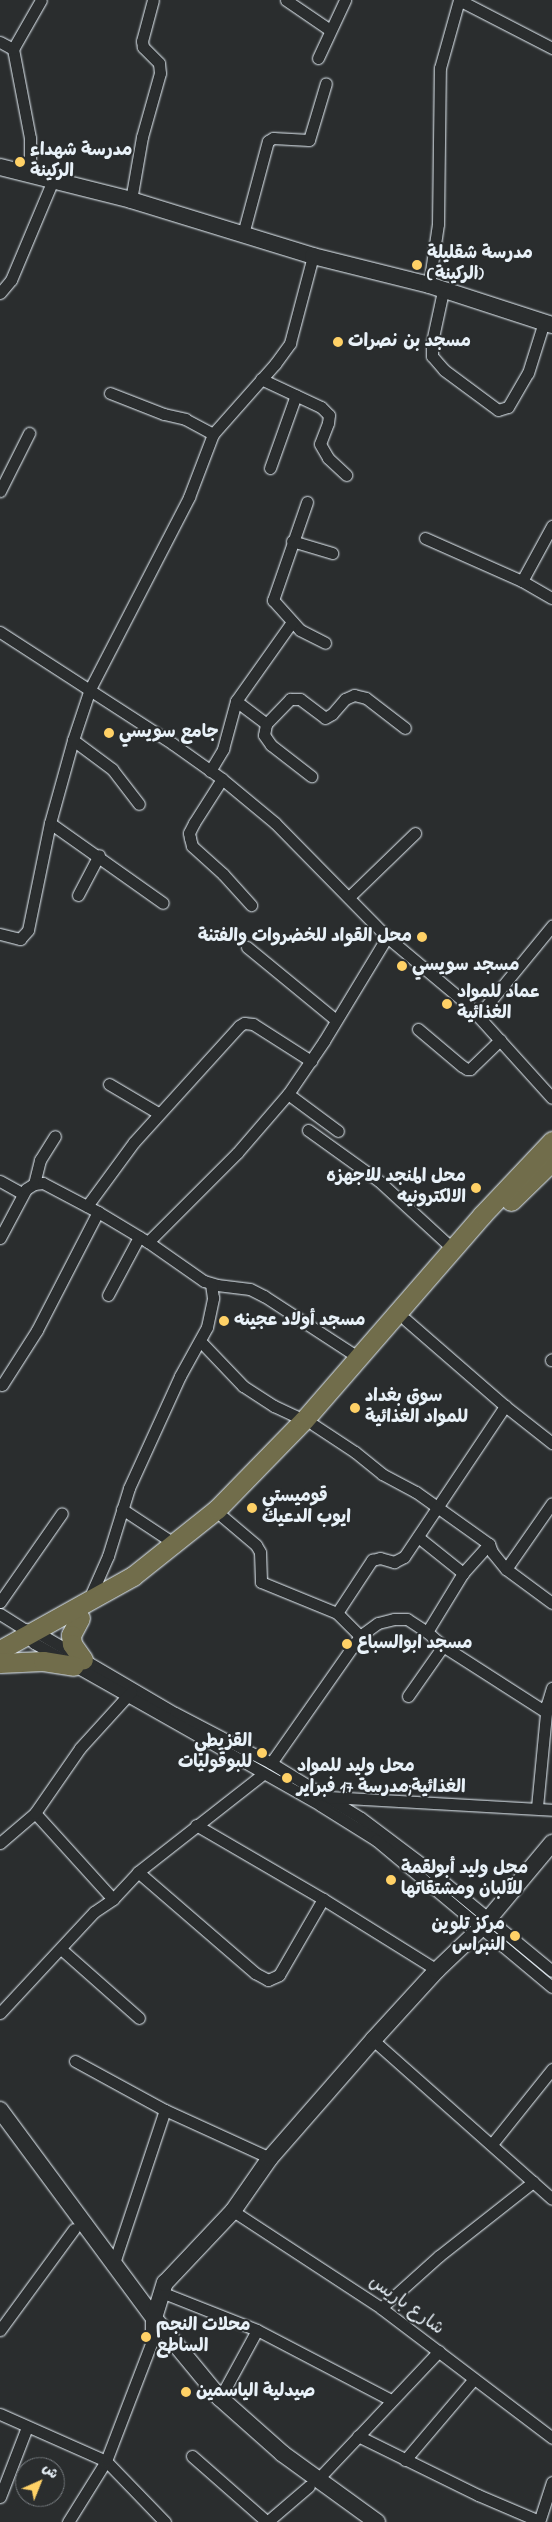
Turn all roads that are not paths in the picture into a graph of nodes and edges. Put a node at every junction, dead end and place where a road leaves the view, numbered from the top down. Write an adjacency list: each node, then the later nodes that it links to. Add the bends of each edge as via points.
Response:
1 (41, 0): 9 (street)
2 (153, 0): 15 (street, via 142,41 143,47 159,63 160,73 142,137)
3 (286, 0): 6 (street)
4 (345, 0): 6 (street)
5 (459, 0): 8 (street); 18 (street, via 440,68)
6 (330, 30): 10 (street)
7 (0, 42): 9 (street)
8 (552, 48)
9 (13, 49): 13 (street, via 30,138)
10 (318, 58)
11 (326, 83): 16 (street, via 309,140 273,138 268,141)
12 (0, 167): 13 (street)
13 (30, 174): 14 (street)
14 (53, 180): 15 (street); 19 (street, via 11,280)
15 (131, 200): 16 (street)
16 (243, 234): 17 (street)
17 (313, 256): 18 (street); 21 (street, via 290,343)
18 (436, 288): 20 (street); 20 (street, via 432,356 444,370 498,410 508,407 528,372)
19 (0, 293)
20 (548, 323)
21 (261, 379): 23 (street); 25 (street)
22 (110, 393): 25 (street, via 185,419)
23 (296, 395): 26 (street); 27 (street, via 321,407 329,415 320,444 328,458)
24 (29, 433): 28 (street)
25 (213, 434): 39 (street, via 189,497)
26 (270, 468)
27 (346, 475)
28 (0, 491)
29 (307, 502): 32 (street)
30 (552, 526): 34 (street)
31 (425, 538): 34 (street)
32 (292, 541): 33 (street); 36 (street, via 273,597)
33 (332, 553)
34 (522, 581): 35 (street)
35 (552, 598)
36 (292, 622): 38 (street); 40 (street)
37 (0, 632): 39 (street)
38 (325, 643)
39 (90, 689): 43 (street); 44 (street)
40 (236, 701): 41 (street); 44 (street, via 223,749)
41 (266, 724): 42 (street, via 290,699 300,699 325,718 354,695 366,698); 45 (street, via 266,741)
42 (405, 728)
43 (73, 740): 47 (street, via 112,770); 48 (street)
44 (210, 771): 46 (street)
45 (311, 776)
46 (222, 780): 52 (street, via 275,823); 54 (street, via 189,832 190,838 192,846)
47 (138, 804)
48 (50, 823): 50 (street); 56 (street, via 28,930 20,939)
49 (415, 833): 52 (street)
50 (99, 855): 51 (street); 53 (street)
51 (78, 895)
52 (349, 897): 57 (street)
53 (163, 903)
54 (250, 904)
55 (552, 926): 59 (street)
56 (0, 934)
57 (387, 938): 59 (street); 60 (street)
58 (246, 948): 60 (street)
59 (478, 1016): 62 (street)
60 (336, 1020): 63 (street)
61 (418, 1029): 62 (street, via 468,1068)
62 (500, 1040): 66 (street)
63 (311, 1061): 65 (street); 67 (street, via 253,1024 244,1023)
64 (109, 1084): 67 (street)
65 (288, 1094): 69 (street); 79 (street, via 237,1153)
66 (552, 1098)
67 (158, 1113): 76 (street)
68 (308, 1130): 80 (street, via 379,1182)
69 (338, 1131)
70 (55, 1136): 74 (street, via 40,1160)
71 (552, 1141): 80 (main road, via 526,1166)
72 (552, 1161): 83 (main road, via 514,1198)
73 (0, 1182): 75 (street)
74 (34, 1184): 75 (street); 76 (street, via 48,1184)
75 (23, 1194): 78 (street)
76 (87, 1206): 77 (street)
77 (98, 1212): 79 (street); 86 (street, via 37,1330)
78 (0, 1238)
79 (144, 1240): 81 (street); 82 (street)
80 (454, 1250): 85 (main road)
81 (211, 1284): 84 (street, via 211,1312); 85 (street, via 238,1286 264,1296)
82 (108, 1295)
83 (406, 1320): 87 (street); 88 (main road)
84 (201, 1342): 88 (street, via 243,1386); 92 (street, via 180,1376)
85 (359, 1358): 88 (main road)
86 (2, 1385)
87 (505, 1406): 89 (street); 91 (street)
88 (309, 1423): 91 (street); 94 (main road); 96 (main road)
89 (552, 1443)
90 (552, 1503): 98 (street)
91 (438, 1508): 95 (street); 97 (street)
92 (122, 1509): 96 (street); 102 (street, via 108,1556)
93 (62, 1513): 100 (street)
94 (223, 1517): 102 (main road, via 136,1584); 103 (street, via 256,1545 260,1552 260,1577 265,1585)
95 (418, 1537): 99 (street); 103 (street, via 402,1559 394,1562 380,1558 372,1560)
96 (175, 1544): 102 (main road)
97 (489, 1544): 98 (street); 99 (street)
98 (506, 1569): 101 (street)
99 (463, 1573): 105 (street)
100 (0, 1602)
101 (552, 1603)
102 (84, 1611): 106 (main road); 111 (main road, via 71,1635)
103 (337, 1613): 107 (street)
104 (0, 1614): 106 (street)
105 (427, 1632): 107 (street, via 407,1619 394,1619 378,1623); 108 (street)
106 (33, 1635): 109 (main road); 110 (main road); 111 (street)
107 (360, 1636): 116 (street)
108 (443, 1646): 114 (street); 115 (street)
109 (0, 1650)
110 (0, 1662): 111 (main road)
111 (78, 1663): 113 (street)
112 (552, 1688): 115 (street)
113 (130, 1693): 116 (street); 117 (street); 121 (street, via 80,1748)
114 (408, 1696)
115 (546, 1712): 119 (street)
116 (271, 1763): 118 (street)
117 (263, 1774): 122 (street); 128 (street, via 376,1840)
118 (325, 1797): 119 (street); 128 (street, via 362,1818 419,1861)
119 (537, 1807): 120 (street)
120 (552, 1810)
121 (35, 1813): 123 (street); 126 (street)
122 (196, 1825): 125 (street); 127 (street)
123 (0, 1843)
124 (552, 1843): 128 (street)
125 (138, 1872): 126 (street); 127 (street, via 255,1973 268,1980 279,1976)
126 (113, 1899): 129 (street, via 94,1912)
127 (323, 1899): 130 (street)
128 (484, 1924): 130 (street); 131 (street); 132 (street)
129 (61, 1949): 133 (street); 134 (street)
130 (437, 1970): 135 (street)
131 (552, 1971)
132 (552, 1987)
133 (0, 2013)
134 (139, 2018)
135 (374, 2040): 141 (street); 142 (street)
136 (75, 2061): 139 (street)
137 (552, 2069): 141 (street)
138 (0, 2110): 147 (street)
139 (165, 2110): 142 (street); 147 (street)
140 (0, 2122): 146 (street)
141 (492, 2144): 143 (street)
142 (270, 2158): 145 (street)
143 (533, 2182): 144 (street); 149 (street, via 438,2256)
144 (552, 2199)
145 (233, 2211): 148 (street, via 165,2283); 149 (street, شارع باريس)
146 (74, 2229): 151 (street); 153 (street)
147 (114, 2263): 150 (street)
148 (161, 2292): 150 (street); 152 (street)
149 (381, 2308): 154 (street, شارع باريس)
150 (154, 2318): 153 (street); 156 (street)
151 (0, 2330)
152 (257, 2330): 156 (street); 157 (street)
153 (154, 2336): 164 (street); 165 (street, via 224,2416)
154 (439, 2351): 155 (street, شارع باريس); 157 (street)
155 (474, 2379): 161 (street, شارع باريس); 163 (street)
156 (220, 2398): 165 (street)
157 (391, 2400): 160 (street)
158 (0, 2414): 159 (street)
159 (27, 2427): 164 (street); 167 (street)
160 (358, 2436): 163 (street); 165 (street)
161 (552, 2438)
162 (192, 2456): 171 (street)
163 (406, 2460): 168 (street)
164 (106, 2461): 169 (street); 170 (street)
165 (313, 2482): 171 (street); 172 (street); 173 (street)
166 (552, 2483): 168 (street)
167 (0, 2497)
168 (539, 2521)
169 (68, 2522)
170 (165, 2522)
171 (267, 2522)
172 (363, 2522)
173 (376, 2522)

